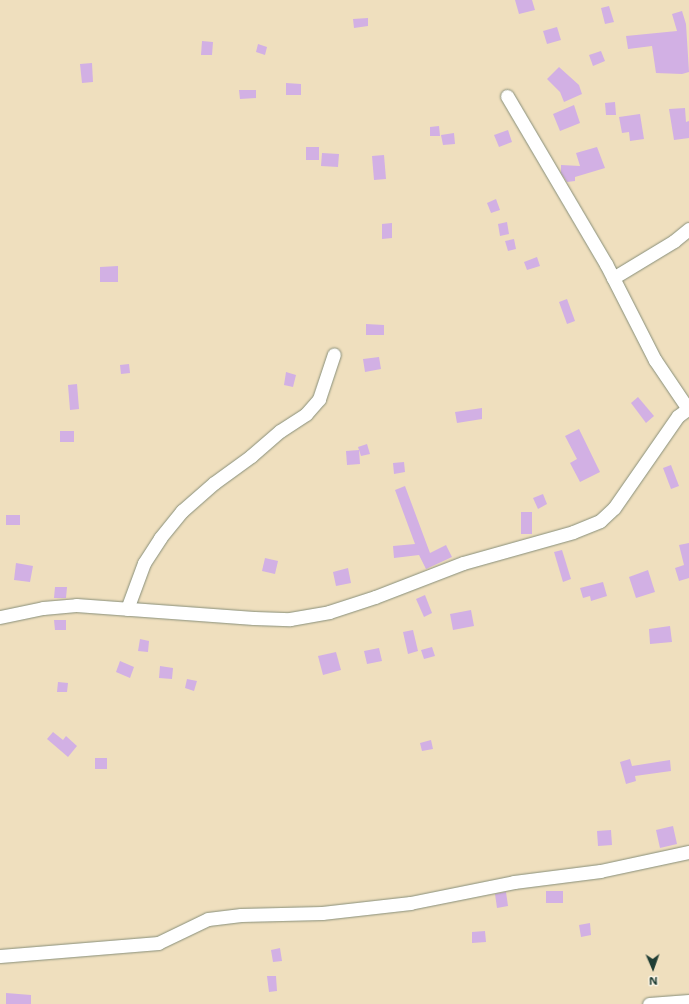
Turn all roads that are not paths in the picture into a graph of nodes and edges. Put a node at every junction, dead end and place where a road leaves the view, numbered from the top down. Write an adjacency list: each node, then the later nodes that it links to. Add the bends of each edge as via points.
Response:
1 (507, 96): 3 (street, via 556,174)
2 (689, 229): 3 (street)
3 (613, 278): 5 (street, via 655,360)
4 (334, 354): 6 (street, via 320,399 306,414 214,483 182,511 160,538 144,563)
5 (688, 408): 6 (street, via 678,416 614,508 600,521 573,532 463,562 375,597 329,612 290,618 254,618)
6 (127, 609): 7 (street, via 76,605 43,608)
7 (0, 617)
8 (689, 852): 9 (street, via 600,871 514,882 410,903 322,913 241,914 208,919 158,943)
9 (0, 956)
10 (689, 1001): 11 (street)
11 (649, 1004)

